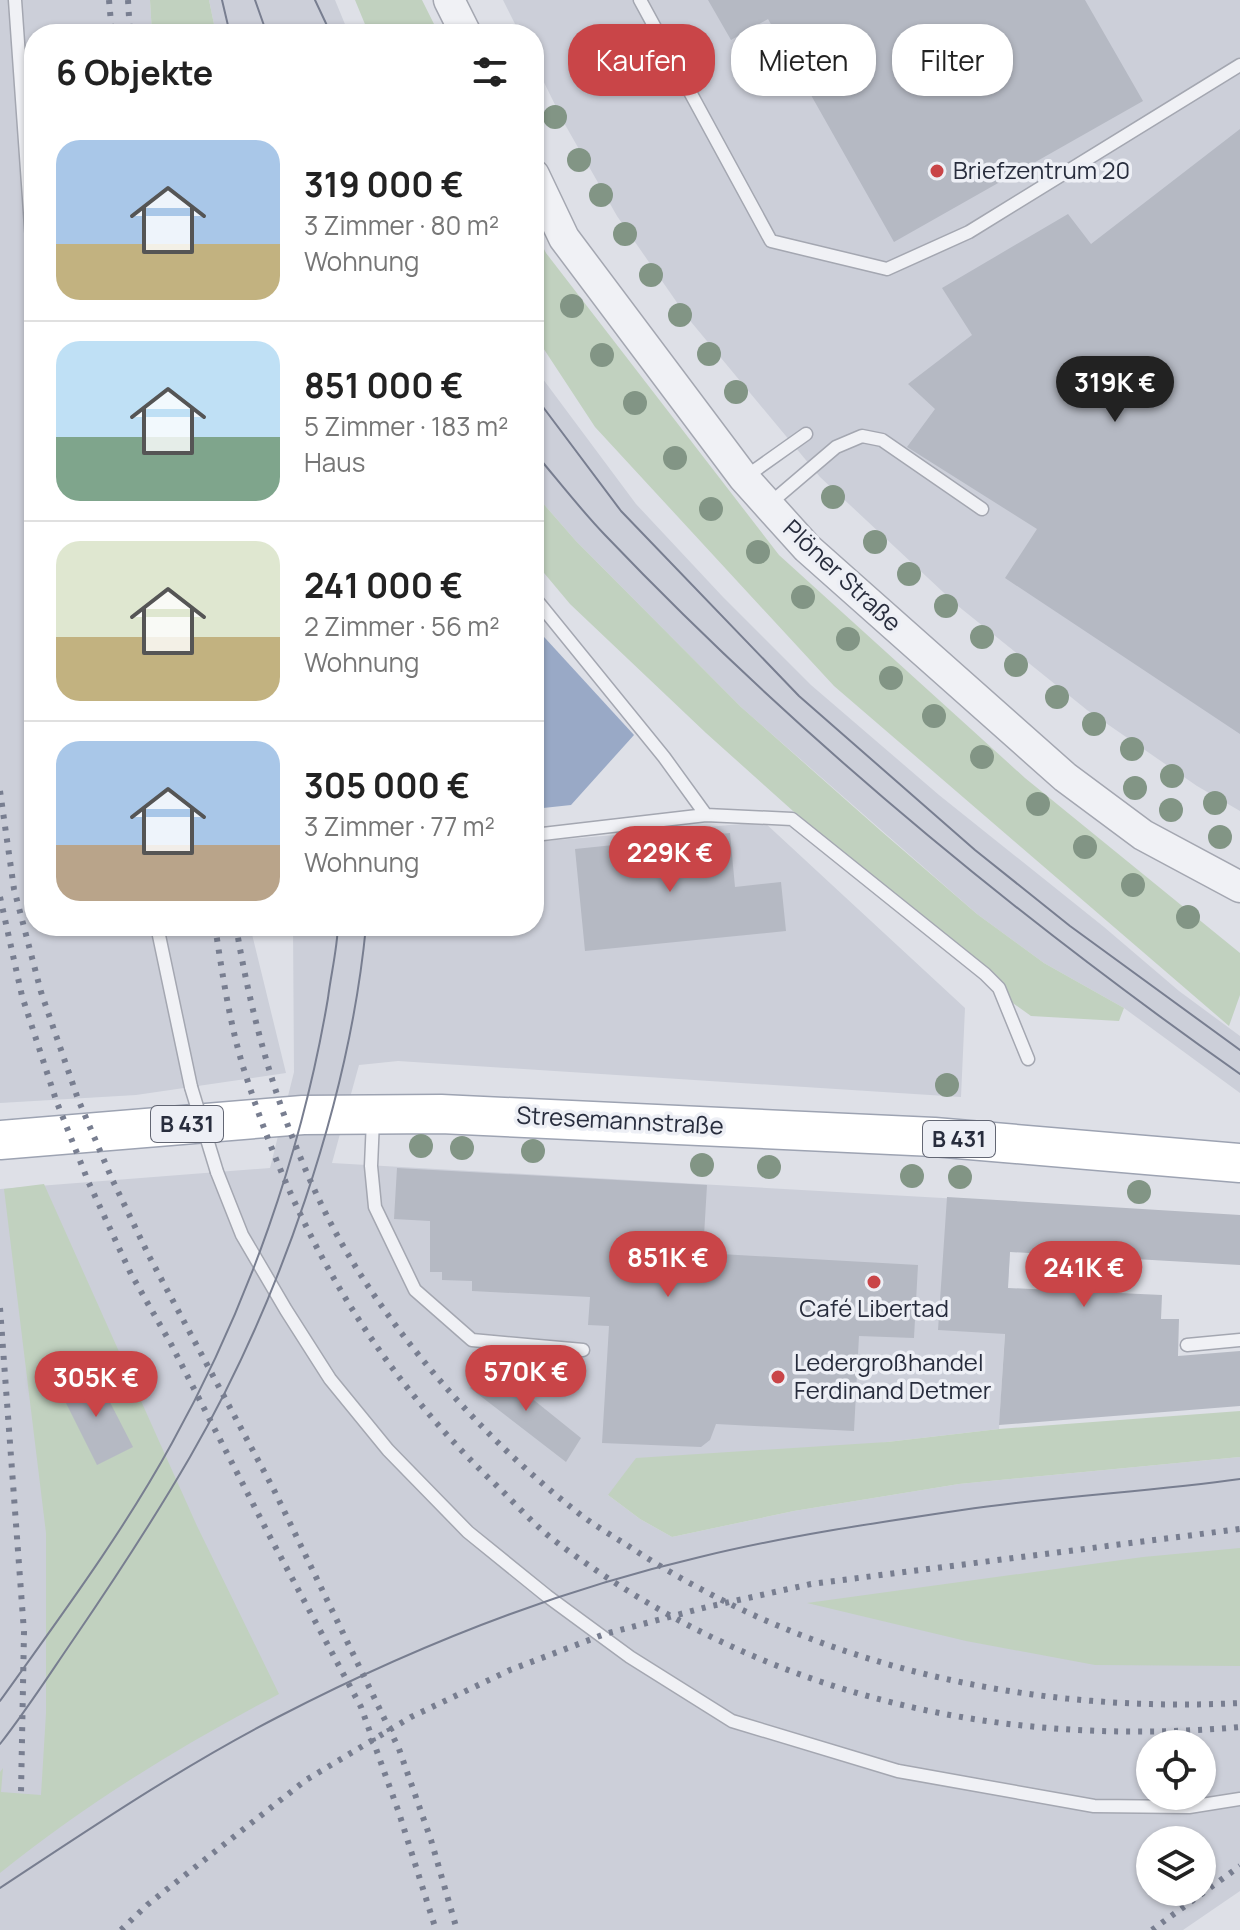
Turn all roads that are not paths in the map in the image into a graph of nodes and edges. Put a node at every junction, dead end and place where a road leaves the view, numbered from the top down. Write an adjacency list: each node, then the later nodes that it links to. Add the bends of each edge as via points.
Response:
1 (15, 0): 6 (lane)
2 (449, 0): 4 (street)
3 (640, 0): 5 (lane, via 771,241 887,269 969,232)
4 (461, 24)
5 (1240, 65)
6 (24, 127)
7 (544, 196): 9 (street, Plöner Straße, via 564,238)
8 (806, 434): 9 (lane)
9 (744, 478): 10 (street, Plöner Straße)
10 (768, 505): 11 (lane, via 836,447 862,436 882,440); 15 (street, Plöner Straße, via 807,548 1065,777 1143,835)
11 (982, 509)
12 (544, 609): 13 (lane)
13 (706, 815): 14 (lane); 17 (lane, via 792,819 999,988)
14 (544, 834)
15 (1240, 887)
16 (159, 936): 24 (lane, bridge, via 191,1087 217,1172 242,1235 286,1310 330,1379 388,1450 468,1532 547,1596 630,1657 732,1721 898,1771 1094,1806 1189,1807)
17 (1028, 1059)
18 (373, 1113): 19 (main road, Stresemannstraße / B 431); 20 (main road, Stresemannstraße / B 431, via 934,1137); 23 (lane, via 375,1207 415,1290 472,1340)
19 (0, 1140)
20 (1240, 1163)
21 (1240, 1340): 22 (lane)
22 (1187, 1345)
23 (583, 1350)
24 (1240, 1799)

